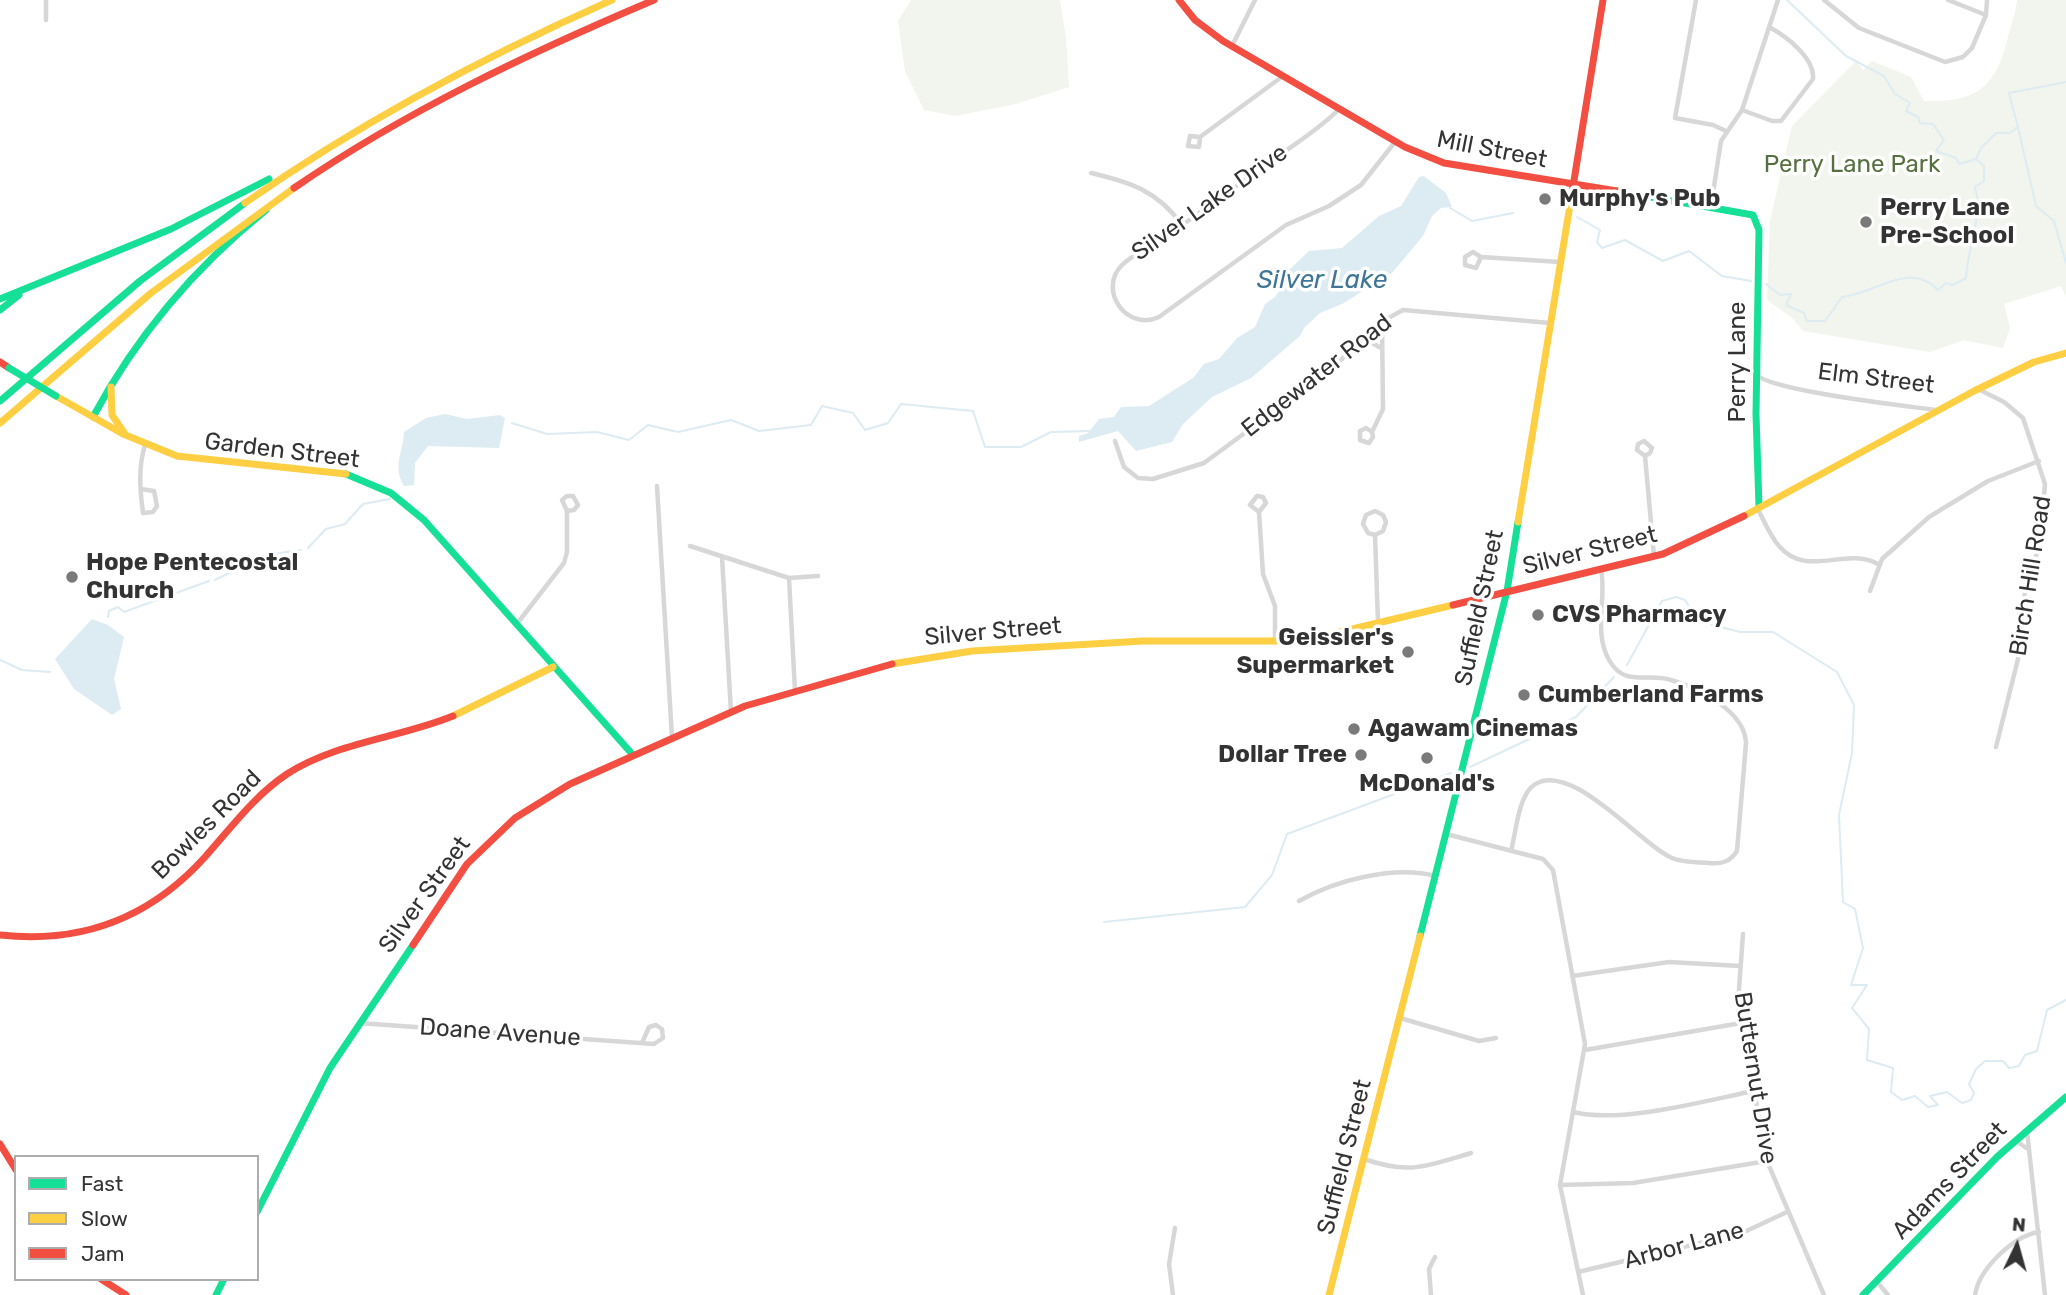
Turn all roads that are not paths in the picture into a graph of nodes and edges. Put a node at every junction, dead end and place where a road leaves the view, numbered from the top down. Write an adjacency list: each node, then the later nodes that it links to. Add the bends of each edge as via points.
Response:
1 (47, 0): 13 (street)
2 (612, 0): 23 (main road, via 447,77)
3 (654, 0): 22 (main road, via 494,70)
4 (1179, 0): 15 (main road, Mill Street, via 1200,25)
5 (1255, 0): 15 (street)
6 (1602, 0): 25 (main road, Suffield Street)
7 (1696, 0): 19 (street, via 1675,118)
8 (1778, 0): 14 (street)
9 (1824, 0): 12 (street, via 1864,30 1945,62 1968,53)
10 (1948, 0): 12 (street)
11 (1987, 0): 12 (street)
12 (1986, 15)
13 (46, 20)
14 (1769, 27): 18 (street); 18 (street, via 1810,63 1813,79 1782,121)
15 (1232, 46): 16 (main road, Mill Street)
16 (1283, 76): 17 (main road, Mill Street); 20 (street)
17 (1339, 109): 21 (main road, Mill Street); 28 (street, Silver Lake Drive)
18 (1742, 110): 19 (street)
19 (1726, 131): 26 (street)
20 (1200, 137)
21 (1395, 142): 25 (main road, Mill Street, via 1444,163); 28 (street, Silver Lake Drive, via 1361,185 1286,225 1163,314 1148,320 1127,315 1113,292 1117,271)
22 (351, 150): 40 (main road, via 212,255); 46 (main road, via 173,272)
23 (313, 155): 31 (main road, via 178,225); 43 (main road, via 170,255)
24 (1091, 173): 28 (street, via 1149,191)
25 (1571, 185): 26 (main road, Mill Street); 30 (main road, Suffield Street)
26 (1711, 206): 27 (main road, Mill Street)
27 (1756, 218): 41 (main road, Perry Lane)
28 (1182, 225)
29 (1481, 257): 30 (street)
30 (1560, 262): 35 (main road, Suffield Street)
31 (44, 281): 32 (main road); 33 (main road)
32 (0, 299)
33 (0, 310)
34 (1381, 322): 35 (street, Edgewater Road, via 1412,310); 36 (street, Edgewater Road); 37 (street)
35 (1550, 323): 66 (main road, Suffield Street)
36 (1363, 338): 37 (street); 49 (street, Edgewater Road, via 1316,381 1199,465 1153,479 1138,478 1124,467)
37 (1382, 349): 47 (street, via 1383,410)
38 (2066, 353): 42 (main road, Elm Street, via 2034,362)
39 (0, 362): 45 (main road, Garden Street, bridge)
40 (117, 373): 45 (main road); 48 (main road, via 110,403)
41 (1757, 375): 44 (street, Elm Street, via 1763,381 1794,388); 55 (main road, Perry Lane)
42 (1978, 389): 44 (main road, Elm Street); 52 (street, Birch Hill Road, via 2021,414)
43 (0, 401)
44 (1936, 411): 55 (main road, Silver Street)
45 (93, 417): 48 (main road, Garden Street)
46 (0, 422)
47 (1372, 432)
48 (125, 434): 50 (main road, Garden Street)
49 (1115, 441)
50 (145, 444): 54 (street); 69 (main road, Garden Street, via 194,460 336,472 375,483 407,505)
51 (1644, 456): 60 (street)
52 (2039, 461): 62 (street, via 1988,481 1941,509); 75 (street, Birch Hill Road, via 2045,484 2042,532 2025,591 2018,659)
53 (657, 486): 74 (street)
54 (141, 489): 54 (street, via 143,513 153,512 157,506 154,491)
55 (1758, 507): 60 (main road, Silver Street, via 1684,547); 62 (street, via 1778,545 1796,559 1820,563 1856,557)
56 (566, 511): 69 (street, via 564,563)
57 (1259, 512): 70 (street, via 1263,574 1275,606)
58 (1375, 535): 58 (street, via 1382,533 1386,524 1383,515 1375,511 1363,522 1366,531); 68 (street)
59 (690, 546): 61 (street)
60 (1654, 556): 63 (main road, Silver Street)
61 (722, 557): 65 (street); 73 (street)
62 (1878, 564): 67 (street)
63 (1601, 569): 66 (main road, Silver Street); 78 (street, via 1605,595 1601,637 1615,669 1631,679 1667,679 1699,691 1745,729 1737,848 1731,859 1722,863 1672,859 1590,795 1544,782 1526,795)
64 (818, 576): 65 (street)
65 (789, 578): 72 (street)
66 (1507, 591): 68 (main road, Silver Street); 77 (main road, Suffield Street)
67 (1870, 592)
68 (1378, 624): 70 (main road, Silver Street, via 1317,639)
69 (516, 625): 71 (main road, Garden Street)
70 (1275, 643): 72 (main road, Silver Street, via 1159,640 951,653 876,667)
71 (553, 667): 76 (main road, Garden Street); 82 (main road, Bowles Road, via 454,715 340,750 295,769 249,806 174,887 128,918 72,936 31,939)
72 (794, 691): 73 (main road, Silver Street)
73 (731, 712): 74 (main road, Silver Street)
74 (672, 738): 76 (main road, Silver Street)
75 (1996, 747)
76 (633, 755): 86 (main road, Silver Street, via 547,796 478,850)
77 (1446, 834): 78 (street); 79 (main road, Suffield Street)
78 (1511, 850): 84 (street, via 1549,862 1553,870)
79 (1436, 876): 80 (street, via 1412,871 1353,880 1325,887); 85 (main road, Suffield Street)
80 (1299, 901)
81 (1743, 933): 83 (street, Butternut Drive)
82 (0, 935)
83 (1740, 966): 84 (street, via 1669,962); 87 (street, Butternut Drive)
84 (1572, 976): 90 (street)
85 (1400, 1018): 88 (street, via 1479,1041); 99 (main road, Suffield Street)
86 (358, 1023): 89 (street, Doane Avenue); 103 (main road, Silver Street, via 317,1091)
87 (1741, 1023): 90 (street); 91 (street, Butternut Drive)
88 (1496, 1038)
89 (642, 1043): 89 (street, via 659,1042 664,1036 662,1029 649,1027)
90 (1585, 1050): 93 (street)
91 (1754, 1091): 93 (street, via 1622,1115); 100 (street, Butternut Drive)
92 (2066, 1097): 94 (main road, Adams Street)
93 (1573, 1112): 102 (street)
94 (2026, 1130): 95 (main road, Adams Street); 97 (street)
95 (2016, 1141): 97 (street); 110 (main road, Adams Street)
96 (0, 1144): 101 (main road)
97 (2028, 1149): 106 (street)
98 (1471, 1153): 99 (street, via 1412,1169)
99 (1364, 1159): 113 (main road, Suffield Street)
100 (1767, 1161): 102 (street, via 1633,1183); 104 (street, Butternut Drive)
101 (14, 1167)
102 (1560, 1185): 108 (street)
103 (259, 1208)
104 (1787, 1212): 108 (street, Arbor Lane, via 1742,1233); 116 (street, Butternut Drive)
105 (1175, 1228): 112 (street, via 1169,1264)
106 (2039, 1232): 119 (street, via 2016,1241 1982,1275); 120 (street)
107 (1435, 1257): 114 (street, via 1429,1269)
108 (1578, 1272): 115 (street)
109 (104, 1281): 111 (main road)
110 (1878, 1283): 117 (main road, Adams Street); 118 (street)
111 (126, 1295)
112 (1173, 1295)
113 (1329, 1295)
114 (1431, 1295)
115 (1583, 1295)
116 (1824, 1295)
117 (1863, 1295)
118 (1888, 1295)
119 (1975, 1295)
120 (2045, 1295)

